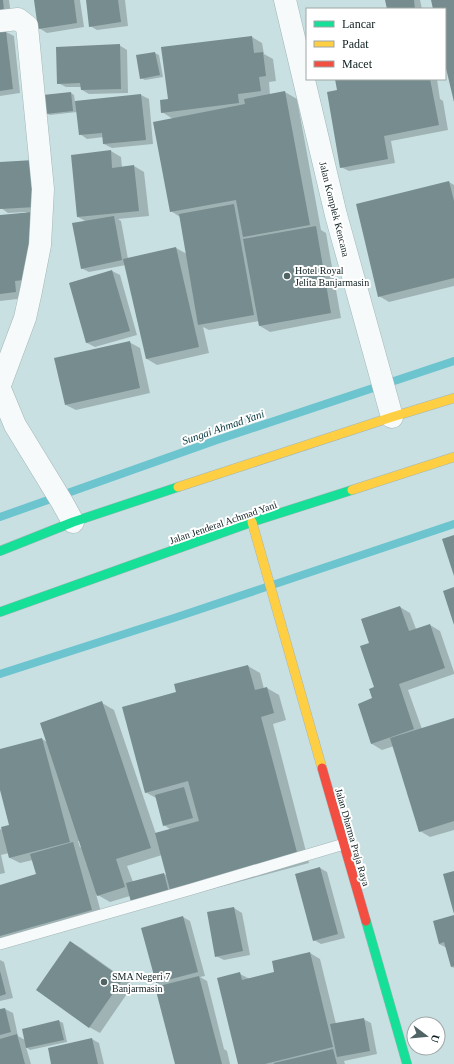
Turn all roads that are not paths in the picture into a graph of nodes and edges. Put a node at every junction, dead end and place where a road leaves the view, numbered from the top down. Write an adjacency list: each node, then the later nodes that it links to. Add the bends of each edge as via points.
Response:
1 (285, 0): 6 (street, Jalan Komplek Kencana, via 336,215)
2 (0, 22): 3 (street, via 18,19 27,26 43,189 40,245 32,291 25,318)
3 (0, 385)
4 (0, 388): 7 (street)
5 (454, 398): 6 (main road)
6 (392, 417): 9 (main road)
7 (7, 427): 9 (street, via 50,484)
8 (454, 457): 10 (main road, Jalan Jenderal Achmad Yani)
9 (73, 522): 11 (main road)
10 (252, 522): 12 (main road, Jalan Jenderal Achmad Yani); 13 (main road, Jalan Dharma Praja Raya)
11 (0, 551)
12 (0, 612)
13 (344, 844): 14 (lane); 15 (main road, Jalan Dharma Praja Raya)
14 (0, 944)
15 (407, 1064)

